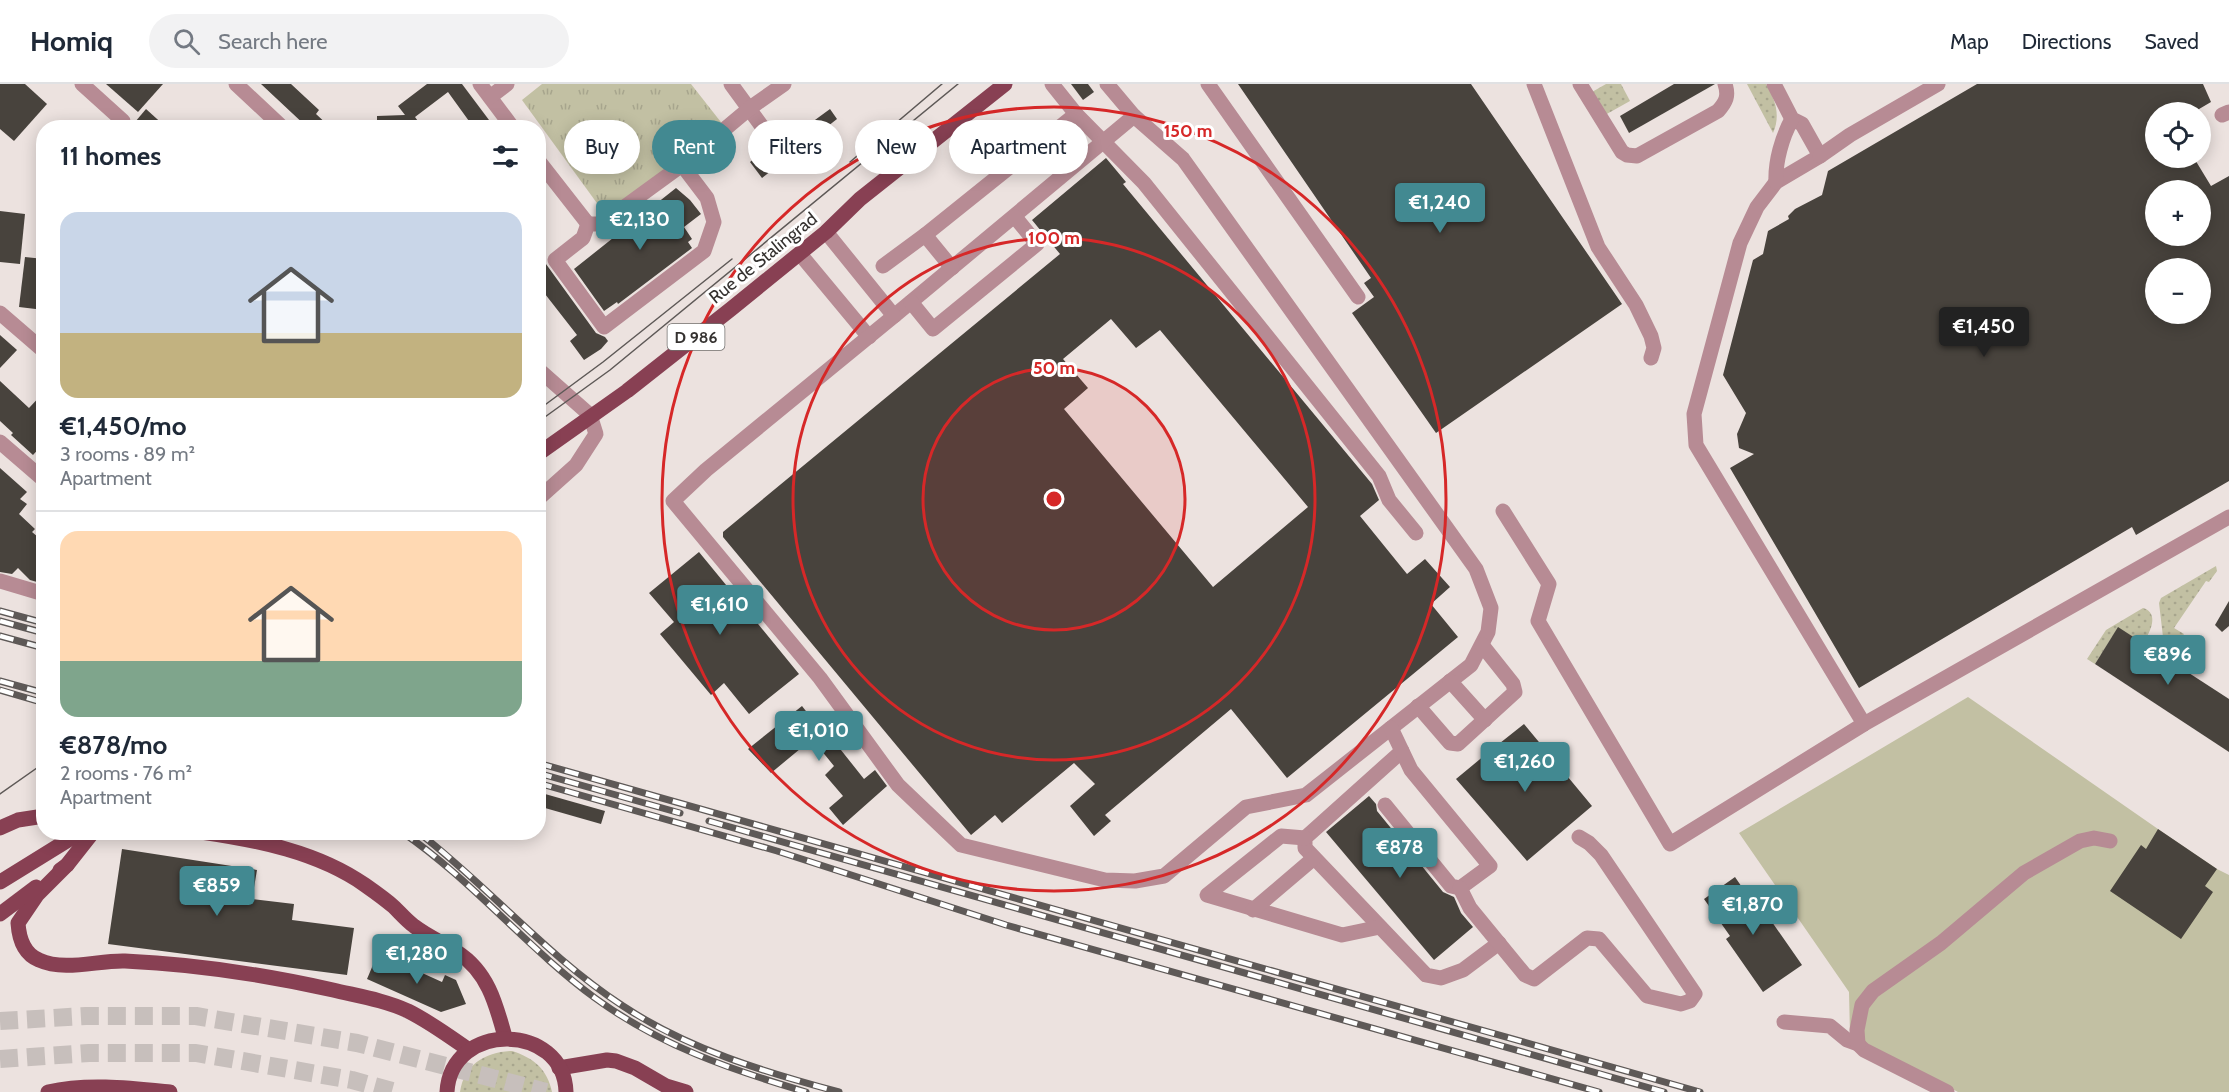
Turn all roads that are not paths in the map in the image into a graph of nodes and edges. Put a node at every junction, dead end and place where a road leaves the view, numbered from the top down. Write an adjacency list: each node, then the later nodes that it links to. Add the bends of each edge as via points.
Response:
1 (82, 84): 21 (street)
2 (236, 84): 22 (street)
3 (480, 84): 16 (street)
4 (507, 84): 16 (street)
5 (731, 84): 17 (street)
6 (784, 84): 17 (street)
7 (1005, 84): 34 (main road, Rue de Stalingrad / D 986, via 860,199)
8 (1052, 84): 18 (street)
9 (1107, 84): 19 (street)
10 (1208, 84): 39 (street)
11 (1534, 84): 45 (street, via 1598,247 1651,336)
12 (1580, 84): 13 (street, via 1622,152 1637,156 1718,111 1728,94)
13 (1725, 84)
14 (1774, 84): 20 (street)
15 (1938, 84): 27 (street)
16 (490, 98): 23 (street)
17 (750, 108): 24 (street); 25 (street)
18 (1076, 114): 26 (street); 35 (street)
19 (1134, 116): 26 (street); 57 (street, via 1183,159 1476,569 1491,608)
20 (1792, 118): 27 (street, via 1802,124); 31 (street, via 1786,129)
21 (122, 120)
22 (274, 120)
23 (507, 120)
24 (736, 120)
25 (758, 120)
26 (1103, 144): 32 (street); 54 (street, via 1144,183 1379,477 1389,500)
27 (1820, 156): 31 (street)
28 (546, 170): 33 (street)
29 (670, 174): 33 (street, via 601,224)
30 (689, 174): 33 (street, via 707,198 714,222 704,251 604,327 555,260 583,238)
31 (1776, 182): 61 (street, via 1757,207 1740,243 1694,414 1695,445)
32 (1015, 217): 38 (street); 40 (street, via 1037,244 933,329)
33 (588, 224)
34 (826, 232): 36 (main road, Rue de Stalingrad / D 986); 42 (street)
35 (925, 235): 37 (street); 38 (street)
36 (800, 254): 43 (street); 47 (main road, Rue de Stalingrad / D 986, via 627,391)
37 (883, 266)
38 (952, 268): 40 (street)
39 (1358, 297)
40 (912, 302): 42 (street)
41 (0, 313): 44 (street)
42 (894, 316): 43 (street)
43 (869, 337): 62 (street, via 706,470 674,501 820,678 898,785 961,845 1105,880 1135,881 1164,876 1246,807 1306,795)
44 (36, 344)
45 (1651, 358)
46 (546, 376): 47 (street)
47 (590, 415): 49 (main road, Rue de Stalingrad / D 986); 51 (street, via 596,434 576,465)
48 (0, 442): 50 (street)
49 (546, 448)
50 (36, 473)
51 (546, 492)
52 (1503, 512): 61 (street, via 1549,584 1538,621 1670,844)
53 (2229, 517): 61 (street)
54 (1416, 533)
55 (0, 581): 56 (street)
56 (36, 592)
57 (1482, 645): 58 (street, via 1471,665); 60 (street, via 1515,692)
58 (1450, 681): 59 (street); 60 (street)
59 (1418, 706): 60 (street, via 1450,742 1458,744); 62 (street)
60 (1485, 720)
61 (1864, 724)
62 (1391, 728): 63 (street)
63 (1402, 751): 68 (street); 76 (street, via 1411,770 1490,866)
64 (1385, 805): 76 (street, via 1451,886)
65 (36, 817): 66 (main road)
66 (0, 828)
67 (1580, 837): 80 (street, via 1600,855 1695,994 1690,1001 1681,1004 1647,996 1599,939 1587,938 1534,979 1525,975)
68 (1305, 838): 73 (street, via 1305,848); 77 (street, via 1281,837 1207,896)
69 (67, 840): 75 (main road)
70 (86, 840): 74 (main road)
71 (246, 840): 82 (main road, via 331,866 364,884 413,926 459,954 477,969 495,1000)
72 (2110, 841): 83 (street, via 2080,840 2024,873 1941,943 1874,991 1862,1005)
73 (1314, 858): 77 (street); 79 (street)
74 (66, 865): 78 (main road); 84 (main road, via 37,895 18,923 19,939 39,961 63,965 124,961 297,982 406,1011)
75 (0, 882)
76 (1460, 888): 80 (street, via 1470,908)
77 (1253, 910): 79 (street, via 1342,935)
78 (0, 914)
79 (1380, 927): 80 (street, via 1426,975 1441,978 1463,970)
80 (1499, 943)
81 (1784, 1022): 83 (street, via 1830,1026)
82 (505, 1037): 84 (main road); 85 (main road, via 536,1045)
83 (1858, 1044): 91 (street)
84 (469, 1050): 88 (main road, via 452,1073)
85 (559, 1068): 89 (main road); 90 (main road, via 616,1061)
86 (48, 1092): 87 (main road, via 117,1086)
87 (170, 1092)
88 (447, 1092)
89 (566, 1092)
90 (686, 1092)
91 (1947, 1092)

